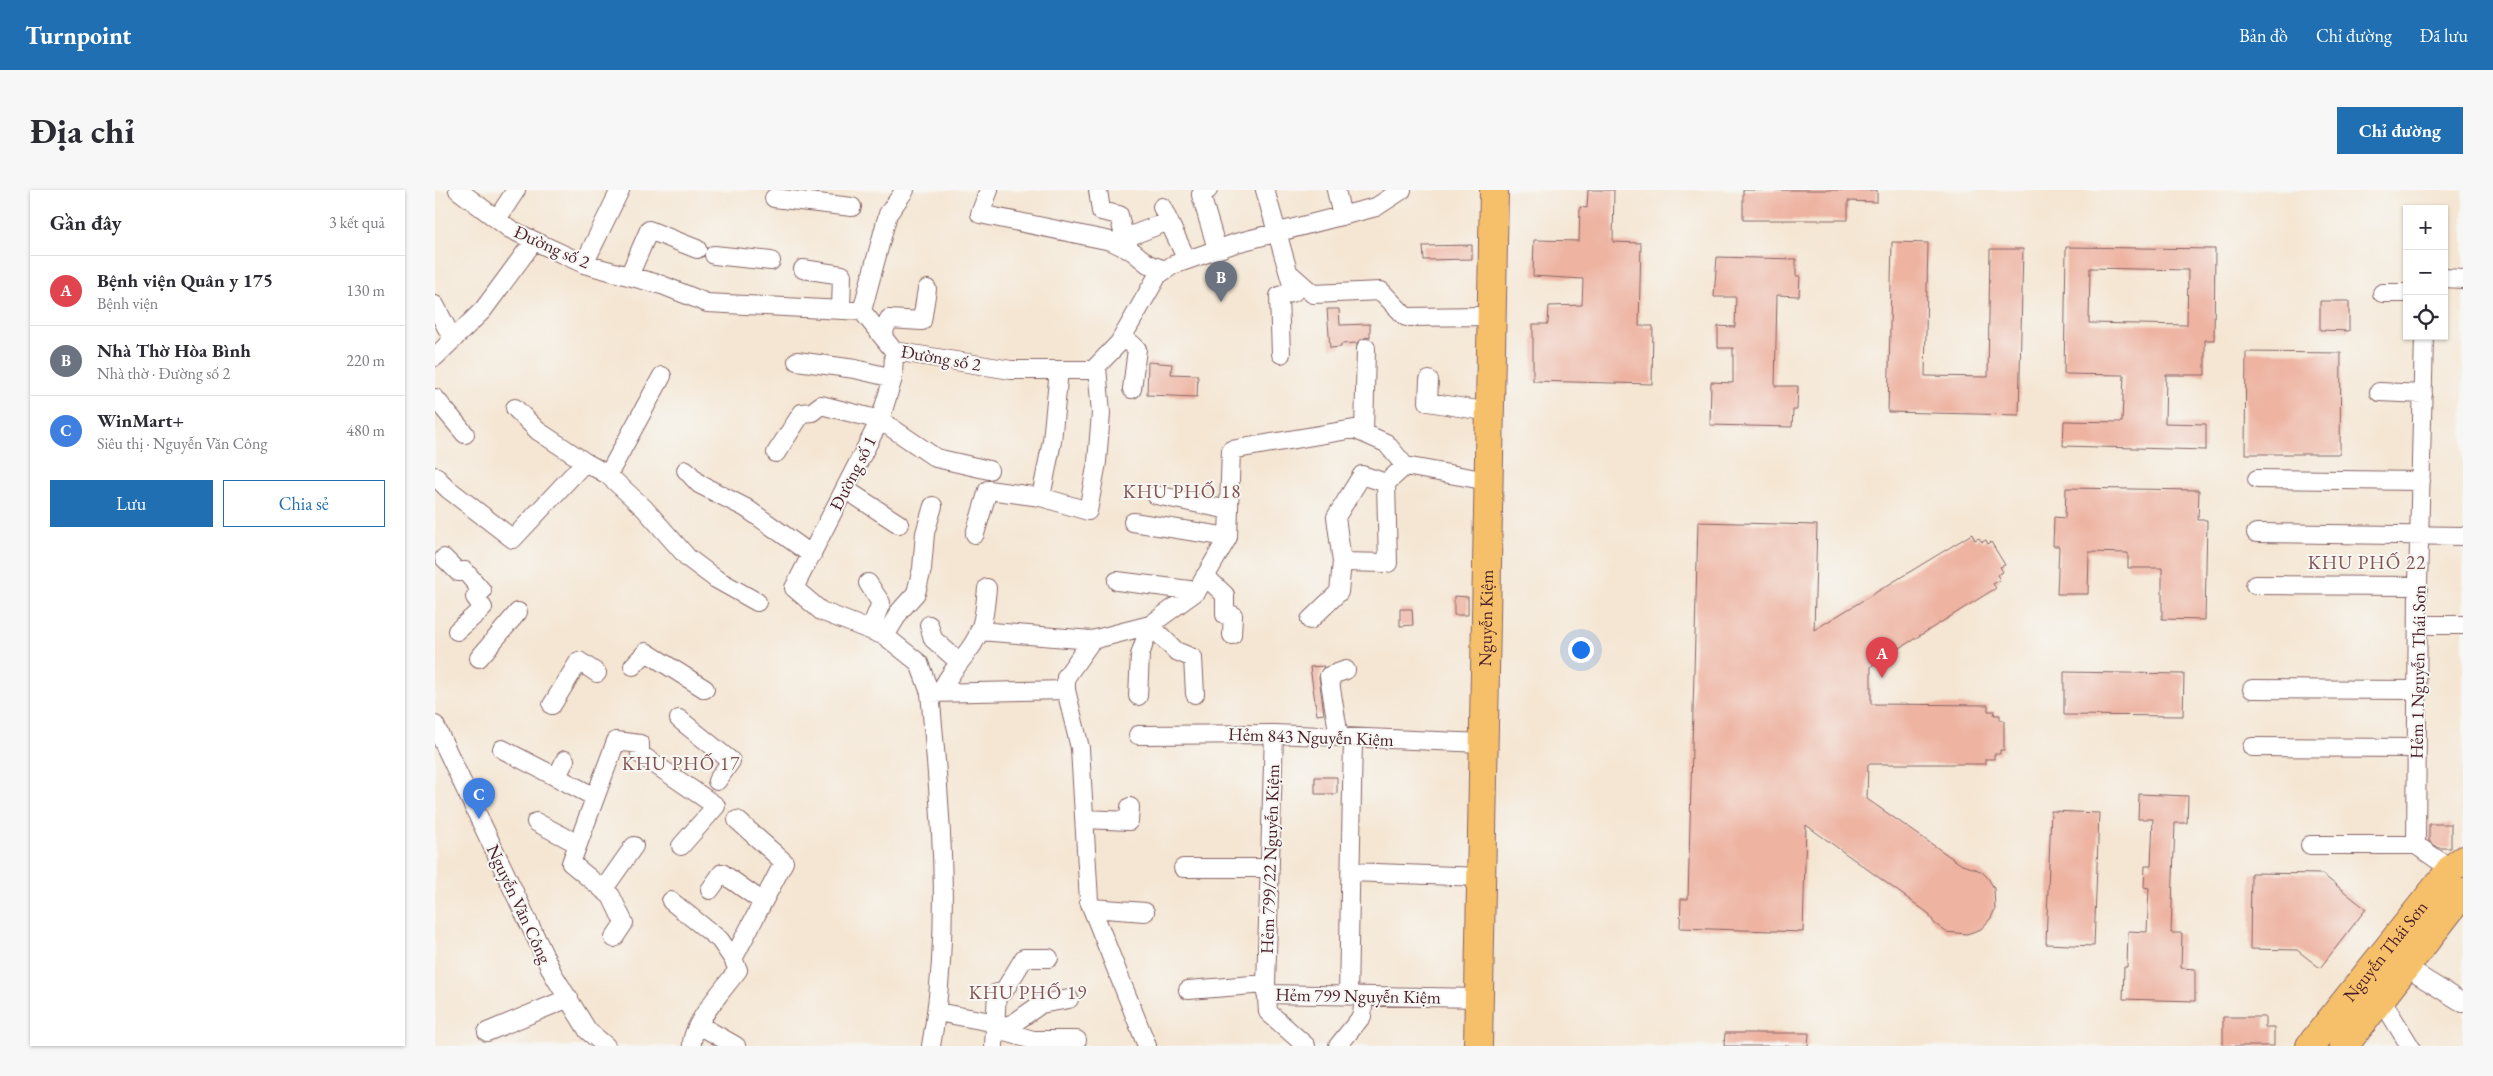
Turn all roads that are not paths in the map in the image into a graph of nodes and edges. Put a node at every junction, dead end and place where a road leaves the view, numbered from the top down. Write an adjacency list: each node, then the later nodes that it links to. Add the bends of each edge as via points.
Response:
1 (458, 190): 15 (street, Đường số 2)
2 (516, 190): 15 (street)
3 (619, 190): 24 (street)
4 (905, 190): 36 (street, via 888,214)
5 (989, 190): 18 (street, via 981,214)
6 (1098, 190): 18 (street, via 1101,211 1119,214)
7 (1208, 190): 20 (street, via 1201,195)
8 (1265, 190): 16 (street)
9 (1336, 190): 14 (street)
10 (1403, 190): 14 (street, via 1376,207)
11 (1494, 190): 37 (main road, Nguyễn Kiệm)
12 (774, 198): 13 (street)
13 (852, 207)
14 (1343, 216): 16 (street)
15 (497, 219): 17 (street, Đường số 2)
16 (1276, 233): 20 (street); 27 (street)
17 (534, 241): 24 (street, Đường số 2); 40 (street, via 483,310)
18 (1126, 243): 22 (street, via 1165,214); 26 (street, via 1148,264)
19 (697, 249): 28 (street, via 649,230)
20 (1217, 249): 22 (street)
21 (714, 255): 23 (street)
22 (1187, 260): 26 (street)
23 (771, 261)
24 (584, 264): 28 (street, Đường số 2)
25 (803, 269): 35 (street, via 842,275)
26 (1165, 270): 39 (street, via 1158,275)
27 (1289, 273): 37 (street, via 1313,294 1381,292 1406,317); 44 (street, via 1294,292 1279,296)
28 (629, 276): 35 (street, Đường số 2, via 707,303)
29 (2448, 278): 30 (street)
30 (2463, 279)
31 (927, 289): 38 (street, via 922,322 889,319)
32 (2382, 293): 33 (street)
33 (2403, 293)
34 (435, 305): 40 (street)
35 (841, 309): 36 (street, Đường số 2)
36 (862, 311): 38 (street, Đường số 2)
37 (1491, 316): 57 (main road, Nguyễn Kiệm)
38 (882, 336): 43 (street, Đường số 2)
39 (1123, 336): 47 (street); 52 (street, via 1137,349)
40 (453, 340): 45 (street)
41 (2424, 340): 54 (street, Hẻm 1 Nguyễn Thái Sơn)
42 (1366, 348): 59 (street)
43 (894, 352): 48 (street, Đường số 2, via 1011,370); 50 (street, Đường số 1)
44 (1281, 354)
45 (435, 357)
46 (797, 362): 50 (street, via 855,369)
47 (1097, 367): 48 (street, Đường số 2, via 1093,370); 74 (street, via 1101,413 1088,512)
48 (1059, 370): 74 (street, via 1052,442)
49 (662, 376): 66 (street)
50 (893, 378): 58 (street, Đường số 1)
51 (1429, 380): 57 (street, via 1428,402)
52 (1132, 389)
53 (2379, 392): 54 (street)
54 (2423, 394): 69 (street, Hẻm 1 Nguyễn Thái Sơn)
55 (435, 398): 60 (street)
56 (515, 408): 62 (street, via 538,431)
57 (1490, 412): 70 (main road, Nguyễn Kiệm)
58 (880, 420): 61 (street, via 821,405 812,412 802,413); 65 (street, via 936,458); 72 (street, Đường số 1)
59 (1364, 433): 63 (street, via 1386,443); 76 (street, via 1354,429 1231,450)
60 (465, 434)
61 (776, 453)
62 (585, 462): 66 (street); 67 (street, via 513,539)
63 (1405, 466): 70 (street); 71 (street)
64 (686, 470): 84 (street, via 699,484 746,508)
65 (989, 470)
66 (608, 475): 93 (street, via 644,508 688,558 716,579)
67 (435, 476)
68 (2257, 479): 69 (street)
69 (2421, 481): 81 (street, Hẻm 1 Nguyễn Thái Sơn)
70 (1488, 482): 123 (main road, Nguyễn Kiệm)
71 (1386, 483): 86 (street, via 1362,475 1336,517); 86 (street, via 1388,563)
72 (845, 489): 78 (street); 84 (street, Đường số 1)
73 (1156, 495): 76 (street)
74 (1041, 497): 80 (street, via 988,490)
75 (933, 506): 102 (street, via 925,533 916,593)
76 (1229, 510): 83 (street)
77 (1133, 522): 83 (street)
78 (899, 524)
79 (2256, 533): 81 (street)
80 (975, 534)
81 (2419, 536): 82 (street); 91 (street, Hẻm 1 Nguyễn Thái Sơn)
82 (2463, 536)
83 (1228, 537): 89 (street)
84 (812, 554): 102 (street, Đường số 1, via 794,588 821,611)
85 (444, 558): 100 (street, via 458,572 465,572 482,591 475,597 483,608)
86 (1342, 562): 95 (street, via 1339,592)
87 (1117, 581): 89 (street)
88 (868, 583): 102 (street, via 881,604)
89 (1201, 584): 96 (street); 103 (street, via 1225,595 1225,614 1233,614)
90 (2255, 584): 91 (street)
91 (2419, 586): 98 (street, Hẻm 1 Nguyễn Thái Sơn)
92 (987, 588): 101 (street)
93 (757, 602)
94 (518, 612): 105 (street)
95 (1310, 620)
96 (1150, 624): 104 (street); 115 (street, via 1176,651 1193,658); 116 (street, via 1140,655)
97 (929, 625): 106 (street, via 933,639)
98 (2419, 625): 99 (street); 113 (street, Hẻm 1 Nguyễn Thái Sơn)
99 (2463, 625)
100 (457, 631)
101 (979, 632): 104 (street); 106 (street)
102 (878, 633): 114 (street, via 919,664)
103 (1232, 635)
104 (1092, 640): 112 (street, via 1066,677)
105 (479, 658)
106 (959, 662): 114 (street)
107 (633, 666): 110 (street, via 646,652)
108 (1346, 670): 122 (street, via 1329,676)
109 (597, 673): 117 (street, via 579,661)
110 (705, 689)
111 (2252, 689): 113 (street)
112 (1066, 690): 114 (street); 132 (street, via 1080,748)
113 (2418, 690): 125 (street, Hẻm 1 Nguyễn Thái Sơn)
114 (935, 693): 164 (street, via 944,905)
115 (1195, 694)
116 (1138, 696)
117 (552, 705)
118 (679, 719): 129 (street, via 731,761)
119 (435, 725): 159 (street, Nguyễn Văn Công, via 553,974)
120 (1273, 734): 121 (street, Hẻm 843 Nguyễn Kiệm); 122 (street, Hẻm 843 Nguyễn Kiệm); 142 (street, Hẻm 799/22 Nguyễn Kiệm)
121 (1138, 735)
122 (1346, 737): 123 (street, Hẻm 843 Nguyễn Kiệm); 143 (street)
123 (1483, 743): 144 (main road, Nguyễn Kiệm)
124 (2252, 747): 125 (street)
125 (2417, 748): 137 (street, Hẻm 1 Nguyễn Thái Sơn)
126 (502, 749): 128 (street)
127 (565, 760): 128 (street)
128 (557, 777): 130 (street)
129 (717, 781)
130 (595, 797): 135 (street); 139 (street, via 617,741 640,744 640,754 716,806)
131 (1129, 807): 132 (street, via 1129,821)
132 (1085, 819): 150 (street)
133 (737, 820): 149 (street, via 784,862)
134 (536, 822): 135 (street)
135 (578, 844): 145 (street, via 571,863)
136 (2310, 844): 137 (street)
137 (2416, 845): 140 (street)
138 (634, 846): 145 (street)
139 (681, 846)
140 (2457, 864): 177 (main road, Nguyễn Thái Sơn)
141 (1183, 868): 142 (street)
142 (1270, 868): 156 (street, Hẻm 799/22 Nguyễn Kiệm)
143 (1350, 872): 144 (street); 158 (street)
144 (1481, 876): 160 (main road, Nguyễn Kiệm)
145 (603, 890): 152 (street, via 611,896 624,923)
146 (710, 890): 149 (street, via 723,873)
147 (2463, 893): 155 (main road, Nguyễn Thái Sơn)
148 (671, 901): 154 (street, via 720,940)
149 (763, 902): 154 (street)
150 (1092, 908): 151 (street); 173 (street)
151 (1145, 912)
152 (615, 938)
153 (1049, 958): 167 (street, via 1024,958 1004,991 997,993)
154 (733, 959): 165 (street, via 738,970)
155 (2405, 967): 162 (main road, Nguyễn Thái Sơn); 163 (street)
156 (1266, 989): 157 (street, Hẻm 799 Nguyễn Kiệm); 158 (street, Hẻm 799 Nguyễn Kiệm); 174 (street, Hẻm 799/22 Nguyễn Kiệm, via 1268,1012)
157 (1188, 990)
158 (1356, 996): 160 (street, Hẻm 799 Nguyễn Kiệm); 175 (street, via 1363,1016)
159 (569, 998): 166 (street); 169 (street, Nguyễn Văn Công, via 588,1031)
160 (1479, 998): 176 (main road, Nguyễn Kiệm)
161 (1069, 999): 167 (street, via 1041,1004)
162 (2381, 999): 178 (main road, Nguyễn Thái Sơn); 179 (street)
163 (2463, 1002)
164 (937, 1012): 167 (street, via 991,1022); 172 (street)
165 (699, 1025): 170 (street, via 691,1039); 171 (street)
166 (487, 1032)
167 (994, 1037): 168 (street)
168 (1077, 1040)
169 (606, 1046)
170 (692, 1046)
171 (736, 1046)
172 (931, 1046)
173 (1147, 1046)
174 (1306, 1046)
175 (1338, 1046)
176 (1478, 1046)
177 (2310, 1046)
178 (2344, 1046)
179 (2410, 1046)

